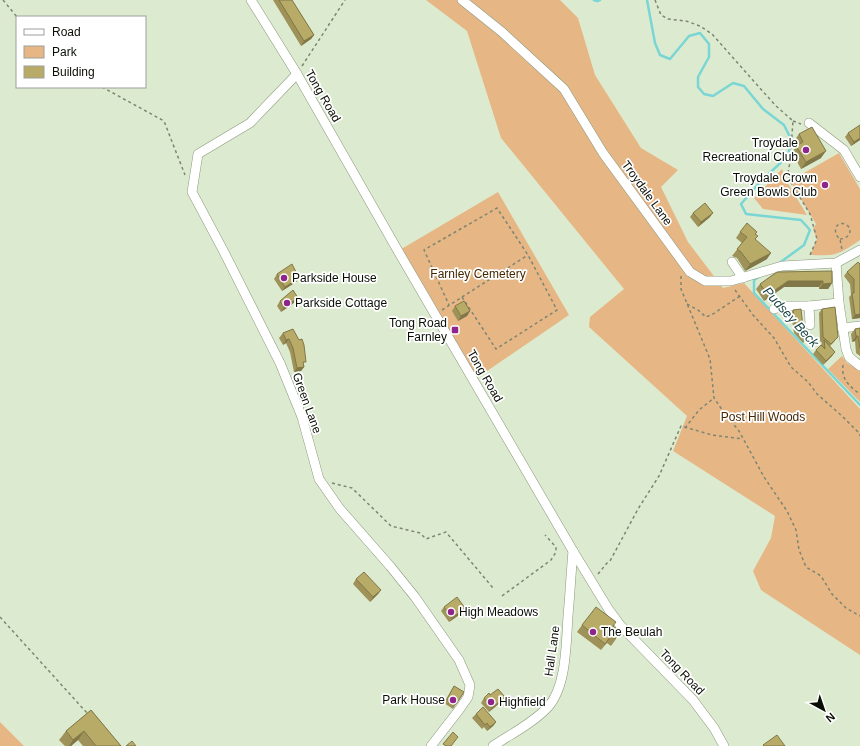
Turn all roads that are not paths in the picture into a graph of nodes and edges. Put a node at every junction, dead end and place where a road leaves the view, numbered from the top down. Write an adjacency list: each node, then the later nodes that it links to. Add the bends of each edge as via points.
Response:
1 (251, 0): 3 (street, Tong Road)
2 (462, 0): 11 (street, Troydale Lane, via 564,88 603,153 690,272 705,281 731,281)
3 (297, 74): 19 (street, Tong Road); 20 (street, Green Lane, via 250,123 198,154 192,192 280,363 302,418 319,479 340,509 415,597 459,660 470,685 468,697)
4 (810, 123): 6 (street, via 844,150)
5 (860, 158): 6 (street)
6 (852, 163): 7 (street)
7 (860, 177)
8 (860, 250): 10 (street, Troydale Lane)
9 (732, 262): 11 (street)
10 (836, 263): 11 (street, Troydale Lane, via 782,266); 12 (street)
11 (746, 277)
12 (839, 303): 13 (street); 17 (street)
13 (809, 306): 14 (street, via 784,306); 15 (street)
14 (774, 309)
15 (810, 325)
16 (860, 326): 17 (street)
17 (842, 328): 18 (street, via 849,357)
18 (860, 366)
19 (573, 552): 21 (street, Hall Lane, via 565,653 556,693 548,706 534,719); 22 (street, Tong Road, via 620,625 693,700)
20 (431, 746)
21 (493, 746)
22 (724, 746)

